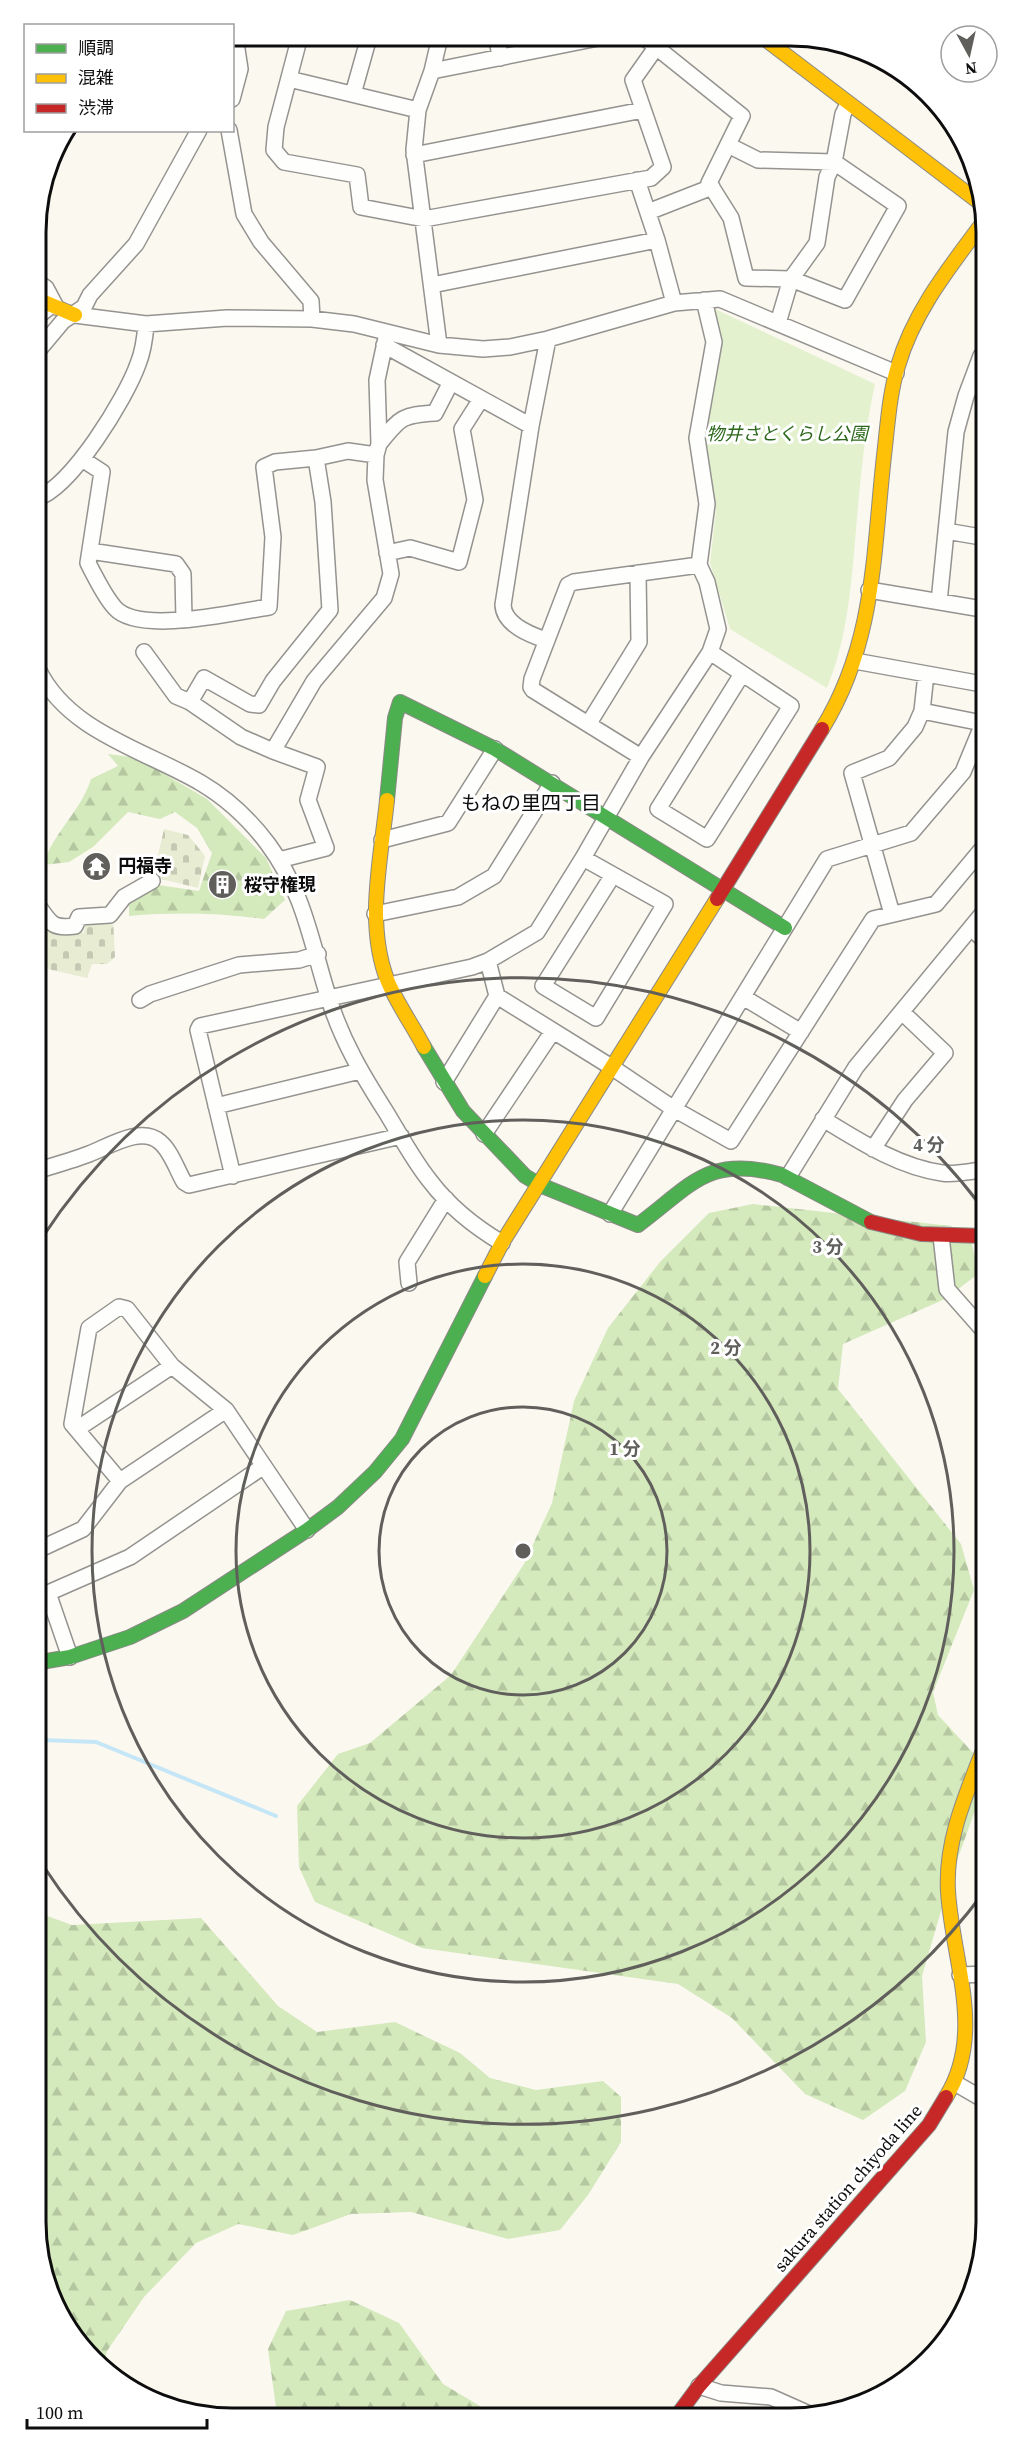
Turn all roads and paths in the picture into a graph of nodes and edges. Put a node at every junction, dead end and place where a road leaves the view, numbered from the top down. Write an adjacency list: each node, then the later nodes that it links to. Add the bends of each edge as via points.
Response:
1 (557, 46): 10 (street)
2 (652, 46): 17 (street, via 633,80)
3 (661, 46): 20 (street, via 742,116)
4 (774, 46): 15 (street)
5 (237, 47): 13 (street, via 240,69)
6 (297, 47): 12 (street)
7 (366, 47): 14 (street)
8 (438, 47): 11 (street)
9 (498, 47): 10 (street)
10 (500, 58): 11 (street)
11 (432, 72): 16 (street)
12 (289, 79): 14 (street); 27 (street, via 274,150 284,162 357,175 361,207)
13 (234, 92)
14 (352, 94): 16 (street)
15 (848, 105): 22 (street); 25 (street)
16 (418, 110): 21 (street)
17 (643, 110): 21 (street); 23 (street, via 663,167 651,178)
18 (198, 132): 38 (street, via 136,244)
19 (229, 132): 39 (street, via 244,214 261,242 311,301)
20 (728, 145): 22 (street, via 758,160); 24 (street, via 709,183)
21 (414, 155): 27 (street)
22 (834, 162): 30 (street, via 827,177 817,243); 30 (street, via 898,206 845,300)
23 (637, 180): 26 (street); 27 (street)
24 (712, 187): 26 (street); 30 (street, via 731,218 746,278)
25 (973, 198)
26 (648, 212): 29 (street)
27 (424, 219): 31 (street)
28 (976, 232): 47 (street, via 932,291)
29 (657, 240): 31 (street); 35 (street)
30 (791, 279): 40 (street)
31 (432, 285): 45 (street)
32 (47, 290): 36 (street)
33 (704, 300): 35 (street); 40 (street, via 720,299); 59 (street, via 714,342 697,438 707,504)
34 (47, 303): 36 (street)
35 (674, 303): 43 (street)
36 (54, 306): 37 (street); 38 (street)
37 (47, 311)
38 (75, 315): 41 (street); 44 (street, via 63,321)
39 (312, 319): 41 (street, via 227,318); 42 (street, via 354,324)
40 (778, 323): 47 (street)
41 (146, 324): 53 (street, via 139,364 104,429)
42 (386, 339): 45 (street); 48 (street); 51 (street, via 377,380)
43 (548, 339): 45 (street, via 483,349); 50 (street)
44 (47, 340)
45 (439, 345)
46 (976, 371): 55 (street, via 956,432)
47 (896, 373): 61 (street)
48 (451, 382): 49 (street); 51 (street, via 435,413 409,414 396,422)
49 (481, 399): 50 (street); 58 (street, via 462,429 475,500 459,562 410,548)
50 (531, 426): 65 (street, via 503,610 520,631)
51 (377, 449): 52 (street); 58 (street, via 375,480)
52 (316, 458): 64 (street, via 275,462 264,467 273,537 269,607); 73 (street, via 330,610 273,681 259,705 250,704 204,678)
53 (82, 459): 54 (street); 57 (street, via 102,472)
54 (47, 493)
55 (946, 531): 56 (street); 62 (street)
56 (976, 536)
57 (90, 551): 64 (street, via 91,569 115,608 126,616); 64 (street, via 176,564 183,574)
58 (387, 553): 79 (street, via 391,574 384,598 314,681)
59 (699, 565): 60 (street); 67 (street, via 718,629)
60 (638, 573): 65 (street, via 568,585); 75 (street, via 639,642)
61 (869, 590): 62 (street); 68 (street)
62 (939, 602): 63 (street)
63 (976, 608)
64 (184, 620)
65 (546, 640): 75 (street, via 531,687)
66 (144, 652): 73 (street, via 176,696)
67 (710, 652): 69 (street); 80 (street)
68 (855, 661): 70 (street); 90 (street, via 817,741)
69 (742, 674): 69 (street, via 791,706 707,839 658,809)
70 (926, 674): 71 (street); 74 (street)
71 (976, 683)
72 (47, 684): 87 (street, via 55,698 91,726 203,784 247,818)
73 (190, 702): 79 (street, via 241,737)
74 (922, 711): 76 (street); 84 (street, via 915,727 889,758 852,773)
75 (589, 723): 80 (street)
76 (976, 724)
77 (976, 740): 84 (street, via 963,772 911,833)
78 (495, 749): 81 (street); 83 (street, via 448,824); 83 (street, via 400,702)
79 (273, 751): 87 (street, via 317,767 308,800 326,848)
80 (641, 757): 82 (street)
81 (552, 783): 82 (street); 91 (street, via 494,876 458,897)
82 (605, 817): 86 (street); 90 (street)
83 (382, 840): 91 (street)
84 (873, 845): 92 (street); 95 (street, via 827,859)
85 (976, 856): 92 (street, via 936,904)
86 (583, 858): 88 (street); 99 (street, via 537,932)
87 (279, 860): 98 (street, via 294,888)
88 (613, 874): 88 (street, via 665,904 596,1018 543,986)
89 (152, 881): 93 (street, via 124,897 110,915 79,917 75,926 61,928)
90 (722, 890): 95 (street); 108 (street)
91 (375, 914): 100 (street, via 381,960)
92 (892, 914): 107 (street, via 873,919)
93 (47, 917)
94 (976, 922): 96 (street)
95 (785, 928): 103 (street)
96 (971, 928): 97 (street); 105 (street)
97 (976, 933)
98 (318, 954): 102 (street); 104 (street, via 299,960 239,965)
99 (488, 961): 100 (street); 101 (street)
100 (389, 984): 102 (street); 110 (street)
101 (497, 996): 106 (street); 110 (street)
102 (328, 997): 109 (street, via 341,1035); 111 (street, via 200,1026)
103 (743, 997): 107 (street); 112 (street)
104 (140, 1000)
105 (902, 1012): 113 (street, via 856,1067); 116 (street, via 945,1053 905,1100)
106 (553, 1030): 108 (street); 114 (street)
107 (801, 1032): 112 (street, via 731,1141)
108 (613, 1068): 112 (street); 121 (street)
109 (360, 1071): 111 (street); 115 (street)
110 (444, 1082): 114 (street)
111 (216, 1106): 119 (street)
112 (674, 1109): 123 (street)
113 (823, 1119): 116 (street); 120 (street)
114 (484, 1134): 121 (street, via 525,1176)
115 (401, 1136): 119 (street); 122 (street)
116 (873, 1149): 118 (street, via 943,1173)
117 (47, 1167): 119 (street, via 148,1136 162,1144 189,1185)
118 (976, 1171)
119 (233, 1176)
120 (788, 1177): 123 (street, via 765,1170 723,1168 682,1189 638,1225); 124 (street, via 862,1219 907,1232)
121 (540, 1185): 123 (street); 126 (street)
122 (446, 1199): 126 (street); 127 (street, via 407,1262)
123 (610, 1214)
124 (941, 1236): 125 (street); 128 (street, via 947,1289)
125 (976, 1236)
126 (502, 1244): 134 (street, via 402,1439 375,1472)
127 (409, 1284)
128 (976, 1322)
129 (172, 1366): 130 (street); 131 (street); 131 (street, via 127,1309 119,1307 89,1328 72,1424)
130 (226, 1410): 132 (street); 133 (street)
131 (76, 1429): 133 (street)
132 (264, 1466): 134 (street); 136 (street, via 130,1557 48,1593)
133 (120, 1481): 135 (street, via 83,1529)
134 (307, 1530): 136 (street, via 183,1611 130,1637)
135 (46, 1546)
136 (70, 1657): 137 (street)
137 (46, 1661)
138 (976, 1767): 140 (street, sakura station chiyoda line, via 951,1846 948,1890)
139 (976, 1974): 140 (street)
140 (960, 1975): 141 (street, sakura station chiyoda line, via 966,2043)
141 (955, 2084): 142 (street); 143 (street, sakura station chiyoda line, via 929,2125)
142 (976, 2096)
143 (699, 2386): 144 (street, sakura station chiyoda line); 145 (street, via 721,2393 771,2397)
144 (683, 2408)
145 (795, 2408)

